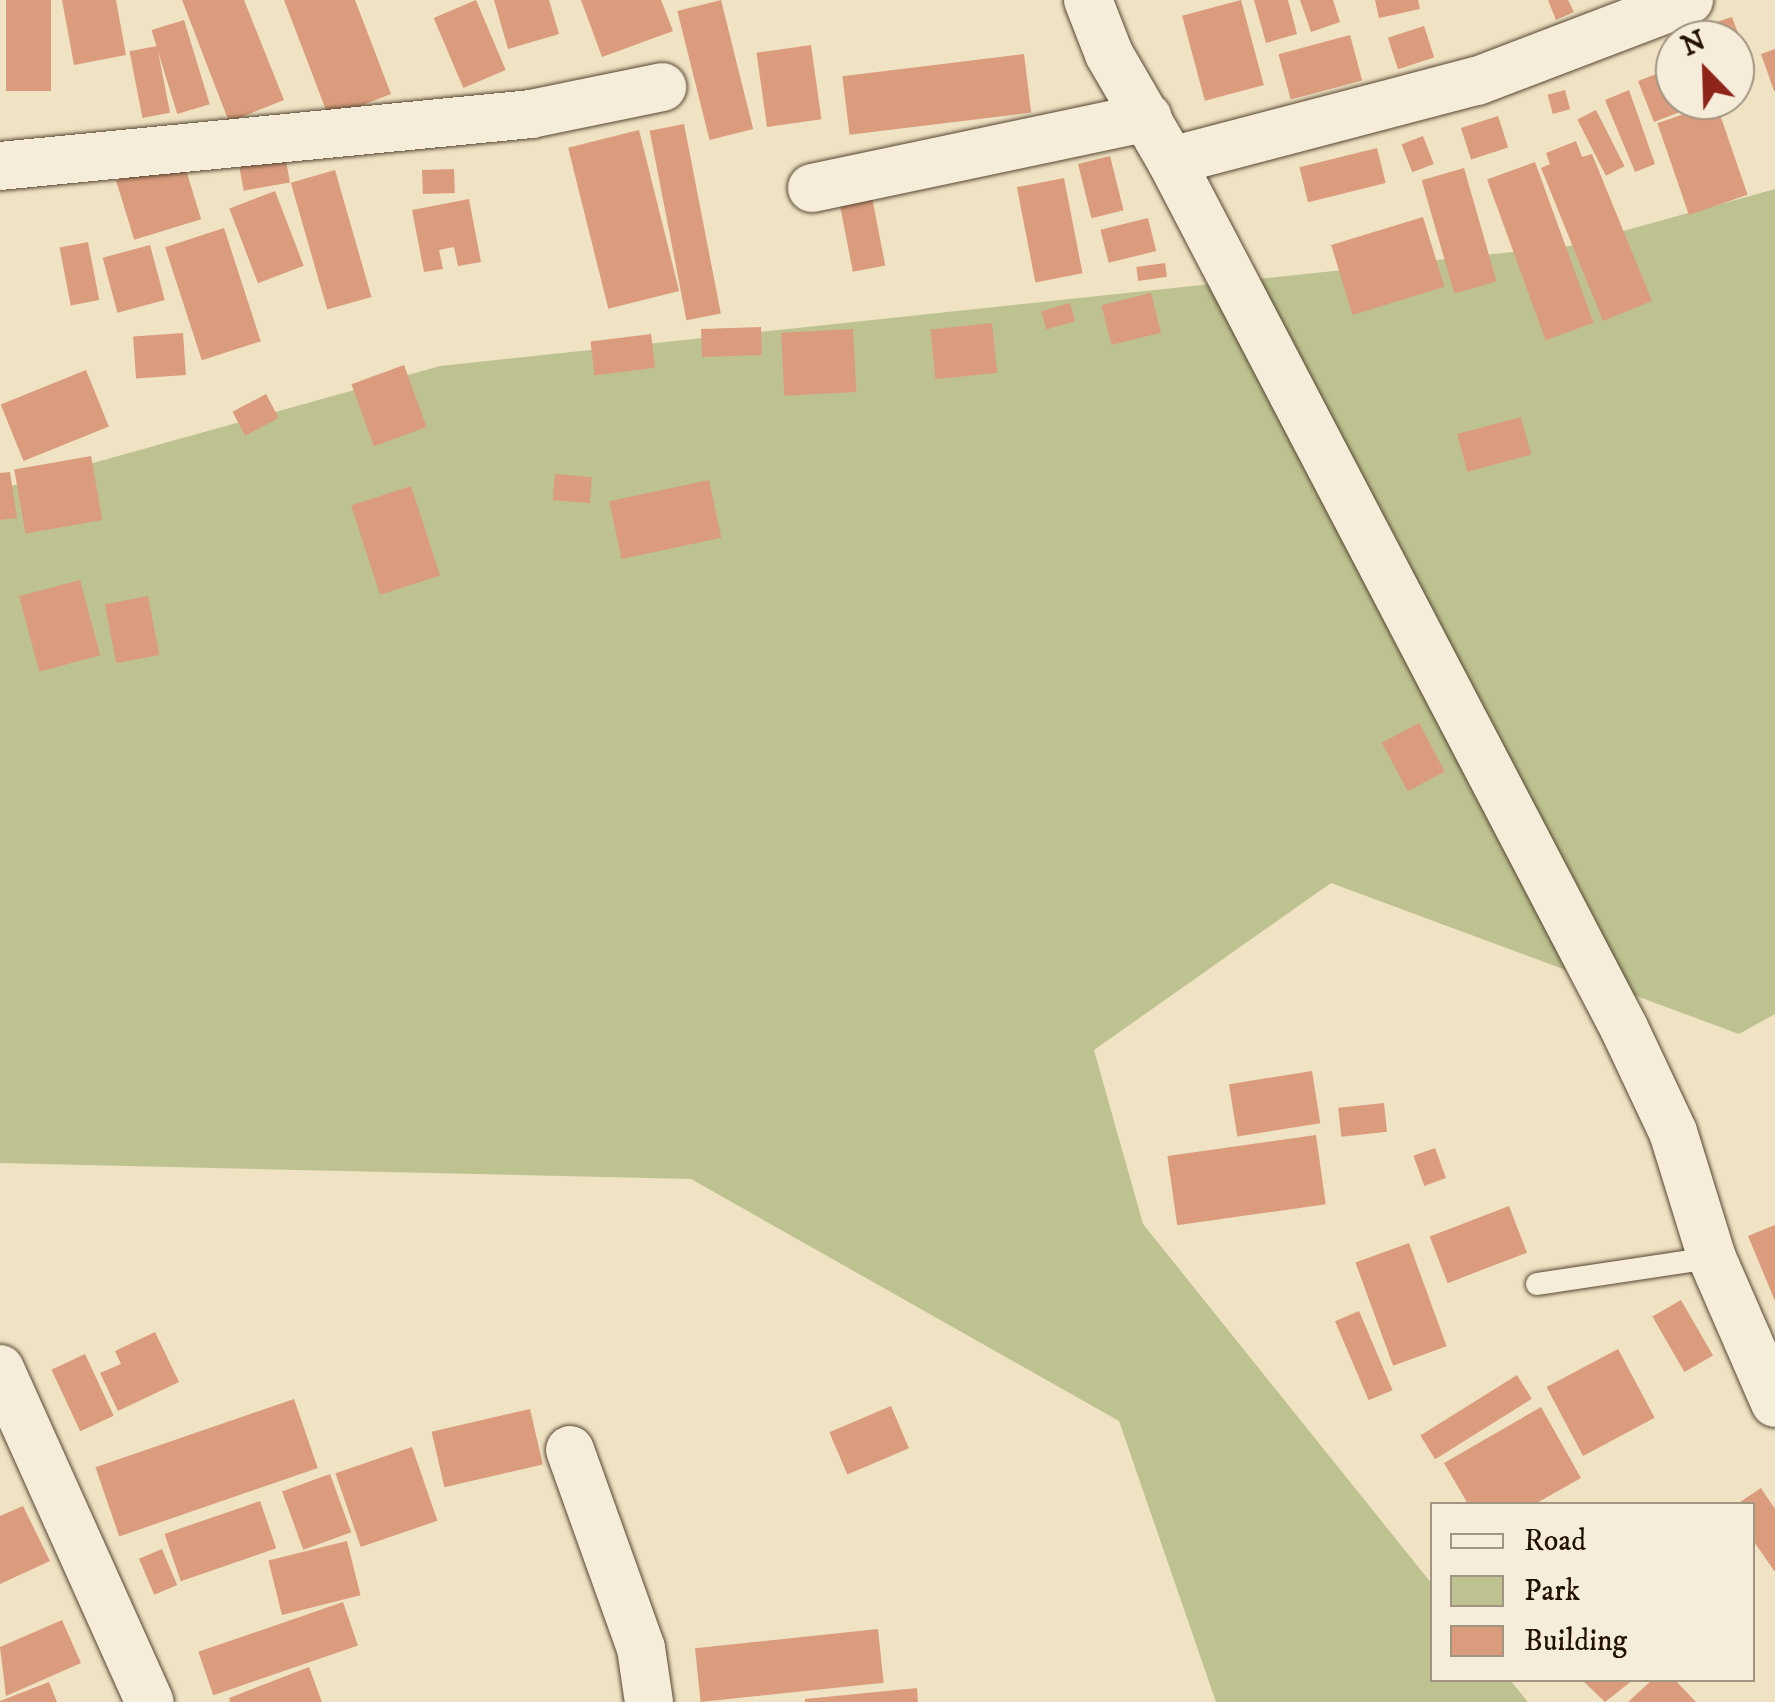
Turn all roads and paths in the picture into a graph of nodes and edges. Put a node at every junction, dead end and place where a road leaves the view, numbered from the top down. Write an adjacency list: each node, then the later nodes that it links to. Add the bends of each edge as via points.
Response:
1 (1088, 0): 4 (street, via 1109,54)
2 (1689, 0): 5 (street, via 1477,81)
3 (662, 87): 6 (street, via 531,114)
4 (1148, 116): 5 (street); 7 (street)
5 (1172, 161): 8 (street, via 1624,1028 1673,1132)
6 (0, 166)
7 (812, 188)
8 (1712, 1258): 9 (lane); 11 (street)
9 (1538, 1284)
10 (0, 1369): 13 (street)
11 (1775, 1404)
12 (570, 1450): 14 (street, via 642,1648)
13 (150, 1702)
14 (649, 1702)

